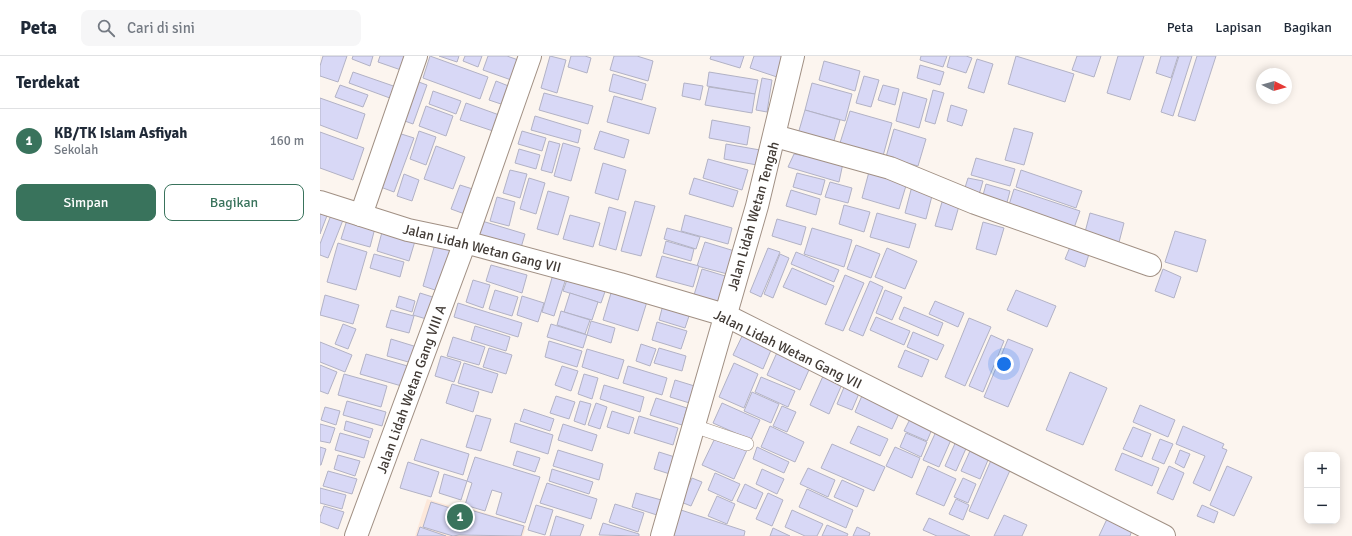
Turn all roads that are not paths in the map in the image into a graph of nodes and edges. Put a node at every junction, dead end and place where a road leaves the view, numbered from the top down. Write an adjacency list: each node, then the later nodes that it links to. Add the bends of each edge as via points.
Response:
1 (416, 56): 6 (street)
2 (530, 56): 7 (street, Jalan Lidah Wetan Gang VIII A)
3 (793, 56): 4 (street, Jalan Lidah Wetan Tengah)
4 (775, 136): 8 (street, via 890,168 975,203); 9 (street, Jalan Lidah Wetan Tengah)
5 (320, 202): 6 (street, Jalan Lidah Wetan Gang VII)
6 (361, 215): 7 (street, Jalan Lidah Wetan Gang VII, via 408,230)
7 (465, 242): 9 (street, Jalan Lidah Wetan Gang VII); 12 (street, Jalan Lidah Wetan Gang VIII A)
8 (1150, 265)
9 (724, 315): 10 (street, Jalan Lidah Wetan Tengah); 14 (street, Jalan Lidah Wetan Gang VII)
10 (694, 426): 11 (lane); 13 (street, Jalan Lidah Wetan Tengah)
11 (747, 444)
12 (356, 536)
13 (662, 536)
14 (1164, 536)

